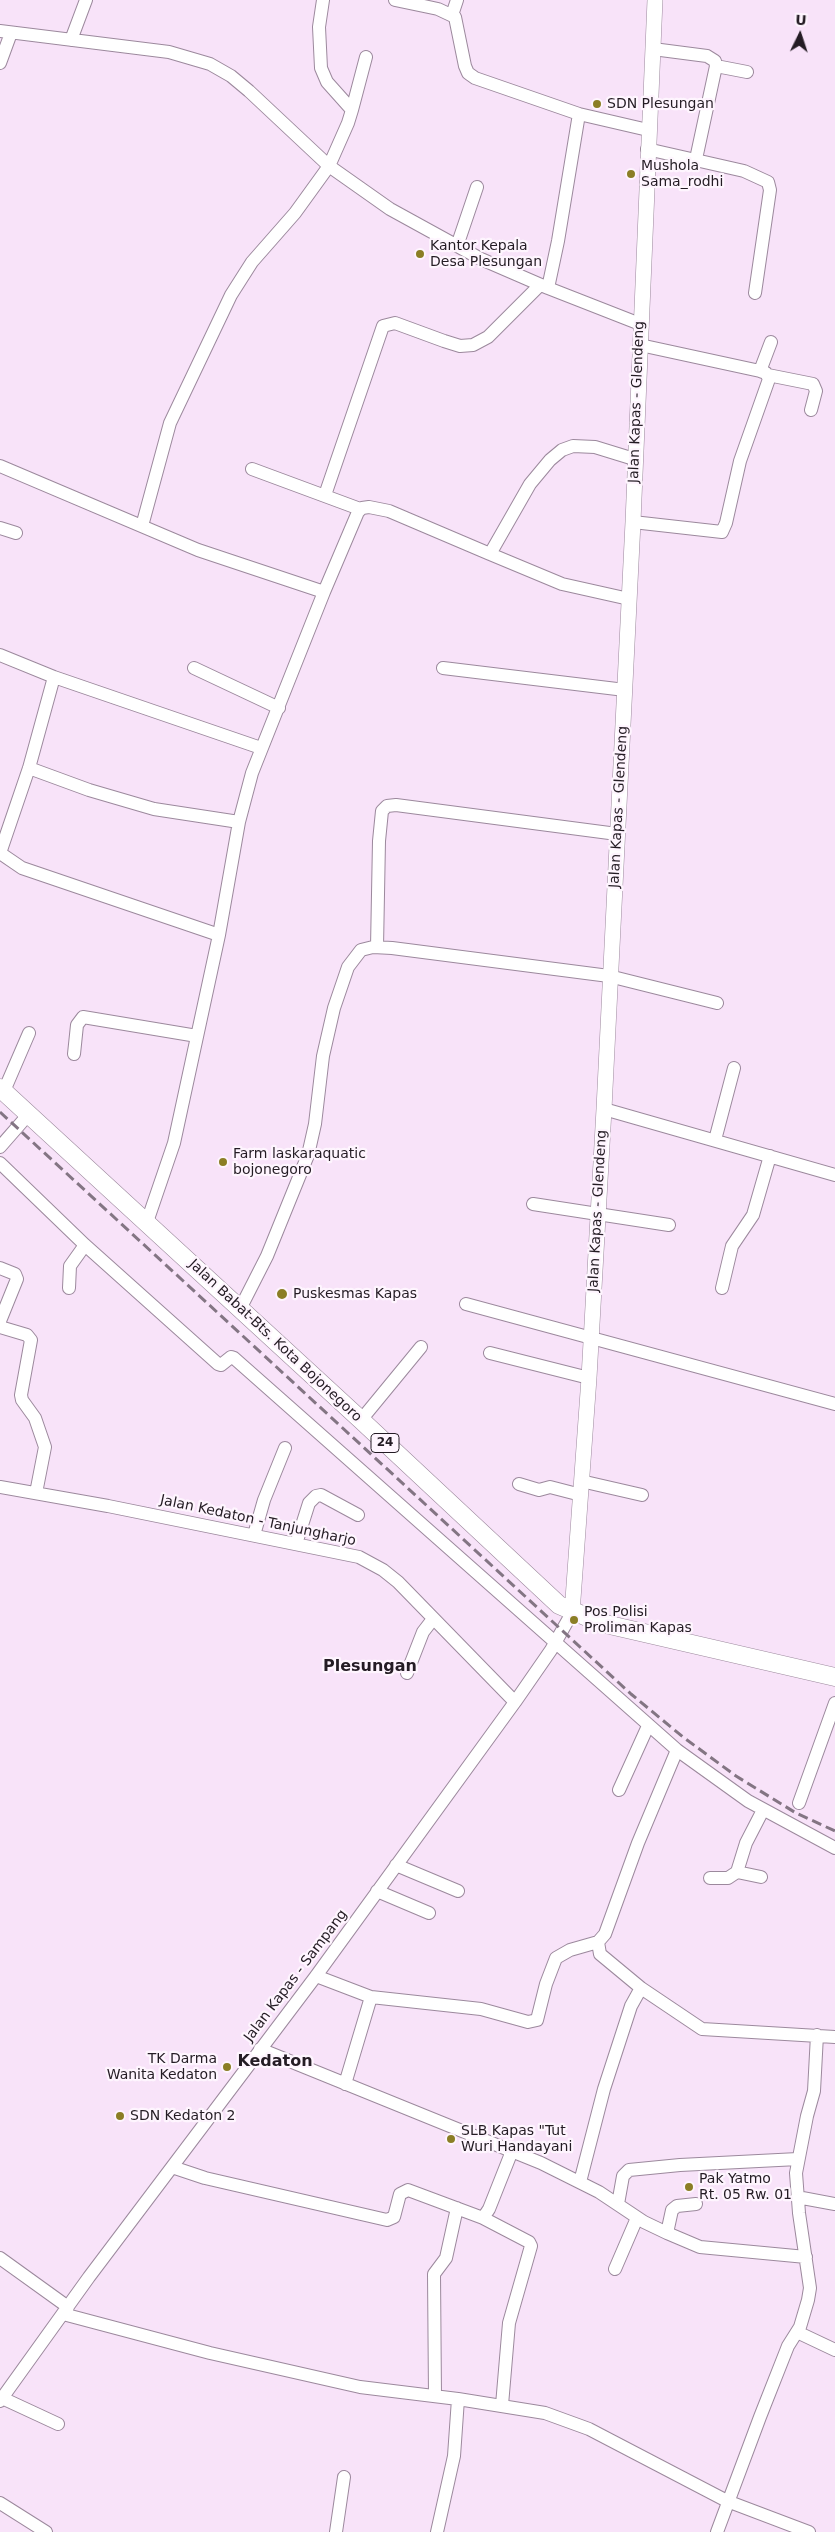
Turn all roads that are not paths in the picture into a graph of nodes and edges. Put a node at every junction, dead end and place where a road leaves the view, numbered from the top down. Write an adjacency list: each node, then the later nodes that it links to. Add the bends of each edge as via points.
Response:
1 (86, 0): 8 (street)
2 (323, 0): 14 (street, via 319,27 322,72)
3 (395, 0): 6 (street)
4 (456, 0): 6 (street)
5 (655, 0): 9 (main road, Jalan Kapas - Glendeng)
6 (452, 15): 15 (street, via 457,21 465,66 470,75)
7 (6, 32): 8 (street); 11 (street)
8 (72, 40): 19 (street, via 169,52 210,64 250,91)
9 (653, 49): 12 (street, via 707,56); 16 (main road, Jalan Kapas - Glendeng)
10 (366, 57): 14 (street)
11 (0, 63)
12 (716, 66): 13 (street); 18 (street)
13 (747, 72)
14 (352, 110): 19 (street)
15 (579, 114): 16 (street); 22 (street, via 558,241)
16 (648, 130): 17 (main road, Jalan Kapas - Glendeng)
17 (647, 149): 18 (street); 24 (main road, Jalan Kapas - Glendeng)
18 (696, 159): 23 (street, via 760,176 769,184)
19 (329, 166): 21 (street, via 390,209); 35 (street, via 252,262 231,295 172,418)
20 (477, 188): 21 (street)
21 (457, 246): 22 (street)
22 (544, 287): 24 (street); 32 (street, via 488,338 473,345 460,346 395,324 383,326)
23 (755, 293)
24 (640, 324): 26 (main road, Jalan Kapas - Glendeng)
25 (771, 342): 27 (street)
26 (640, 345): 27 (street); 29 (main road, Jalan Kapas - Glendeng)
27 (764, 373): 28 (street, via 813,384 816,391); 34 (street, via 767,389 740,461 724,530 718,533)
28 (811, 410)
29 (634, 459): 34 (main road, Jalan Kapas - Glendeng); 38 (street, via 595,447 562,450 530,484)
30 (0, 466): 35 (street)
31 (252, 469): 32 (street)
32 (325, 495): 33 (street)
33 (360, 509): 38 (street, via 369,507 389,511); 39 (street)
34 (633, 522): 40 (main road, Jalan Kapas - Glendeng)
35 (142, 526): 39 (street, via 241,566)
36 (0, 528): 37 (street)
37 (16, 533)
38 (490, 554): 40 (street, via 562,584)
39 (324, 592): 46 (street)
40 (629, 599): 45 (main road, Jalan Kapas - Glendeng)
41 (0, 655): 44 (street)
42 (194, 668): 46 (street)
43 (442, 668): 45 (street)
44 (54, 677): 47 (street); 48 (street)
45 (625, 690): 50 (main road, Jalan Kapas - Glendeng)
46 (279, 708): 47 (street)
47 (261, 748): 49 (street)
48 (29, 768): 49 (street, via 154,809); 51 (street)
49 (240, 822): 52 (street)
50 (617, 834): 53 (street, via 387,806 381,814 379,841); 54 (main road, Jalan Kapas - Glendeng)
51 (0, 853): 52 (street, via 22,868)
52 (219, 935): 57 (street)
53 (377, 947): 54 (street); 77 (street, via 358,953 343,978 327,1034 314,1134 308,1155 267,1256)
54 (610, 976): 55 (street); 61 (main road, Jalan Kapas - Glendeng)
55 (717, 1003)
56 (29, 1033): 60 (street)
57 (197, 1036): 58 (street, via 84,1017 77,1025); 70 (street, via 170,1157)
58 (74, 1054)
59 (734, 1068): 63 (street)
60 (2, 1089): 62 (highway, Jalan Babat-Bts. Kota Bojonegoro / 24)
61 (604, 1109): 63 (street); 69 (main road, Jalan Kapas - Glendeng)
62 (28, 1114): 64 (street); 70 (highway, Jalan Babat-Bts. Kota Bojonegoro / 24)
63 (715, 1140): 65 (street)
64 (0, 1147)
65 (770, 1156): 67 (street); 75 (street, via 753,1215 732,1246)
66 (0, 1163): 72 (street)
67 (835, 1175)
68 (533, 1204): 69 (street)
69 (597, 1214): 71 (street); 80 (main road, Jalan Kapas - Glendeng)
70 (147, 1222): 77 (highway, Jalan Babat-Bts. Kota Bojonegoro / 24)
71 (669, 1225)
72 (85, 1245): 74 (street, via 70,1266); 97 (street, via 218,1364 233,1358)
73 (0, 1268): 78 (street, via 14,1274 17,1279)
74 (69, 1288)
75 (722, 1288)
76 (466, 1304): 80 (street)
77 (240, 1309): 85 (highway, Jalan Babat-Bts. Kota Bojonegoro / 24)
78 (0, 1321)
79 (0, 1326): 90 (street, via 27,1335 31,1340 21,1395 36,1418 45,1447)
80 (590, 1339): 83 (main road, Jalan Kapas - Glendeng); 84 (street)
81 (421, 1348): 85 (street)
82 (490, 1354): 83 (street)
83 (589, 1378): 89 (main road, Jalan Kapas - Glendeng)
84 (835, 1404)
85 (361, 1420): 95 (highway, Jalan Babat-Bts. Kota Bojonegoro / 24, via 547,1596)
86 (285, 1448): 93 (street)
87 (519, 1484): 89 (street, via 539,1490)
88 (0, 1487): 90 (street, Jalan Kedaton - Tanjungharjo)
89 (581, 1488): 91 (street); 95 (main road, Jalan Kapas - Glendeng)
90 (36, 1493): 93 (street, Jalan Kedaton - Tanjungharjo)
91 (642, 1495)
92 (358, 1515): 94 (street, via 321,1495 316,1496 309,1503)
93 (254, 1535): 94 (street, Jalan Kedaton - Tanjungharjo)
94 (296, 1544): 96 (street, Jalan Kedaton - Tanjungharjo, via 359,1557 398,1582)
95 (572, 1613): 97 (street, Jalan Kapas - Sampang); 99 (highway, Jalan Babat-Bts. Kota Bojonegoro / 24, via 601,1623)
96 (433, 1620): 98 (street, via 423,1632); 100 (street, Jalan Kedaton - Tanjungharjo)
97 (555, 1644): 100 (street, Jalan Kapas - Sampang); 102 (street)
98 (407, 1673)
99 (835, 1677)
100 (515, 1702): 108 (street, Jalan Kapas - Sampang)
101 (835, 1703): 105 (street)
102 (648, 1726): 103 (street); 104 (street)
103 (677, 1750): 106 (street); 115 (street, via 607,1928)
104 (619, 1790)
105 (799, 1803)
106 (763, 1810): 107 (street); 109 (street)
107 (835, 1848)
108 (396, 1865): 112 (street, Jalan Kapas - Sampang); 113 (street)
109 (736, 1872): 110 (street); 111 (street, via 728,1878)
110 (761, 1877)
111 (710, 1878)
112 (377, 1891): 114 (street); 116 (street, Jalan Kapas - Sampang)
113 (458, 1891)
114 (429, 1913)
115 (598, 1942): 117 (street, via 600,1954); 118 (street, via 556,1958 537,2020 532,2022 481,2009)
116 (316, 1976): 118 (street); 121 (street, Jalan Kapas - Sampang)
117 (641, 1988): 119 (street, via 702,2029); 126 (street, via 631,2006 604,2089)
118 (371, 1997): 122 (street)
119 (817, 2035): 120 (street); 124 (street, via 814,2091)
120 (835, 2037)
121 (260, 2049): 122 (street); 125 (street, Jalan Kapas - Sampang)
122 (345, 2084): 123 (street)
123 (512, 2152): 126 (street); 132 (street, via 489,2209)
124 (798, 2159): 127 (street); 128 (street, via 628,2170 623,2176)
125 (172, 2167): 131 (street, via 205,2178 387,2220 394,2217 400,2194 408,2190); 138 (street, Jalan Kapas - Sampang)
126 (580, 2182): 128 (street)
127 (797, 2197): 130 (street); 135 (street)
128 (618, 2204): 133 (street)
129 (696, 2204): 134 (street, via 677,2206 672,2210)
130 (835, 2204)
131 (457, 2208): 132 (street); 141 (street, via 446,2258 434,2274)
132 (482, 2218): 144 (street, via 531,2246 508,2323)
133 (638, 2218): 134 (street); 137 (street)
134 (667, 2232): 135 (street, via 700,2247)
135 (806, 2257): 139 (street, via 810,2288)
136 (0, 2258): 138 (street)
137 (615, 2269)
138 (65, 2310): 141 (street, via 210,2353 360,2388); 142 (street, Jalan Kapas - Sampang)
139 (797, 2332): 140 (street); 147 (street, via 788,2346)
140 (835, 2350)
141 (435, 2396): 143 (street)
142 (1, 2399): 145 (street)
143 (458, 2399): 144 (street); 151 (street, via 452,2464)
144 (502, 2405): 147 (street, via 545,2413 589,2429)
145 (58, 2424)
146 (344, 2476): 150 (street)
147 (727, 2501): 152 (street); 153 (street)
148 (0, 2503): 149 (street)
149 (46, 2532)
150 (336, 2532)
151 (437, 2532)
152 (717, 2532)
153 (809, 2532)

